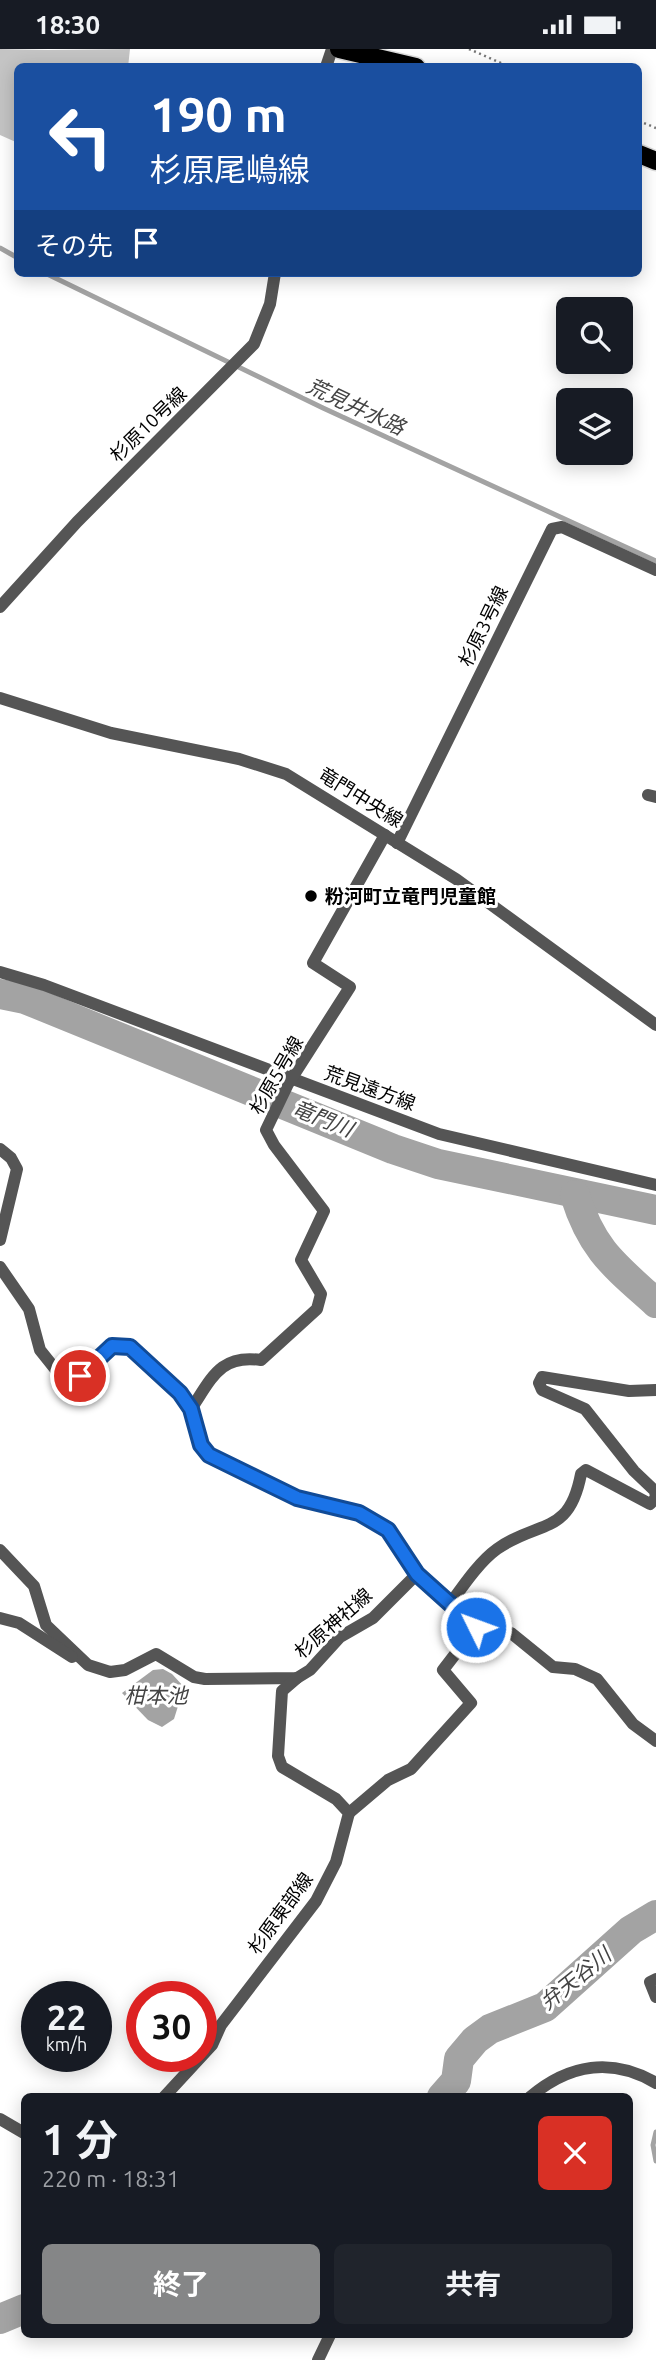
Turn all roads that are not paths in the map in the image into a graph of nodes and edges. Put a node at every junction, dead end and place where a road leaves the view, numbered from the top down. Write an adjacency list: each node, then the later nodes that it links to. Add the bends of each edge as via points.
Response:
1 (339, 49): 2 (main road)
2 (364, 52): 3 (main road)
3 (402, 63)
4 (274, 277): 6 (street, 杉原10号線, via 270,304 254,344 240,361)
5 (656, 570): 9 (street, 杉原3号線, via 562,527 552,529)
6 (0, 607)
7 (0, 698): 8 (street, 竜門中央線, via 111,733 263,765 286,774)
8 (385, 835): 9 (street, 竜門中央線); 12 (street, 杉原5号線, via 313,963 350,987)
9 (397, 843): 11 (street, 竜門中央線, via 488,901)
10 (0, 972): 12 (street, 荒見遠方線, via 44,985)
11 (656, 1025)
12 (289, 1082): 14 (street, 荒見遠方線, via 439,1134); 18 (street, 杉原5号線, via 266,1130 324,1211 301,1260 321,1294 317,1309 261,1360 246,1358 224,1364)
13 (0, 1149): 15 (street, via 17,1169)
14 (656, 1185)
15 (0, 1240)
16 (0, 1267): 18 (street, via 29,1309 35,1340 56,1370 75,1378 112,1346 130,1347)
17 (656, 1390): 21 (street, via 629,1391 542,1377 542,1390 585,1409 655,1491 656,1499 650,1504 586,1470 566,1514 497,1549)
18 (191, 1409): 20 (street, via 201,1445 209,1455 297,1498 359,1513 388,1530)
19 (0, 1551): 24 (street, via 34,1585 46,1625)
20 (417, 1574): 21 (street); 25 (street, 杉原神社線, via 373,1618 340,1637)
21 (450, 1604): 23 (street)
22 (0, 1618): 24 (street, via 19,1623)
23 (476, 1627): 26 (street, via 511,1633 553,1667 597,1678 634,1724); 27 (street, via 443,1670 471,1703 411,1769 387,1780)
24 (88, 1665): 25 (street, 杉原神社線, via 110,1672 125,1670 156,1654 205,1679)
25 (297, 1678): 27 (street, via 282,1691 278,1756 282,1767 336,1799)
26 (656, 1741)
27 (349, 1814): 31 (street, 杉原東部線, via 336,1862 316,1901 221,2025 212,2045)
28 (656, 1979): 29 (street, via 649,1982)
29 (656, 1997)
30 (656, 2083): 32 (street, via 614,2066 589,2068 562,2076)
31 (168, 2093)
32 (536, 2093)
33 (0, 2119): 34 (street)
34 (21, 2131)
35 (329, 2338): 36 (street)
36 (318, 2360)

